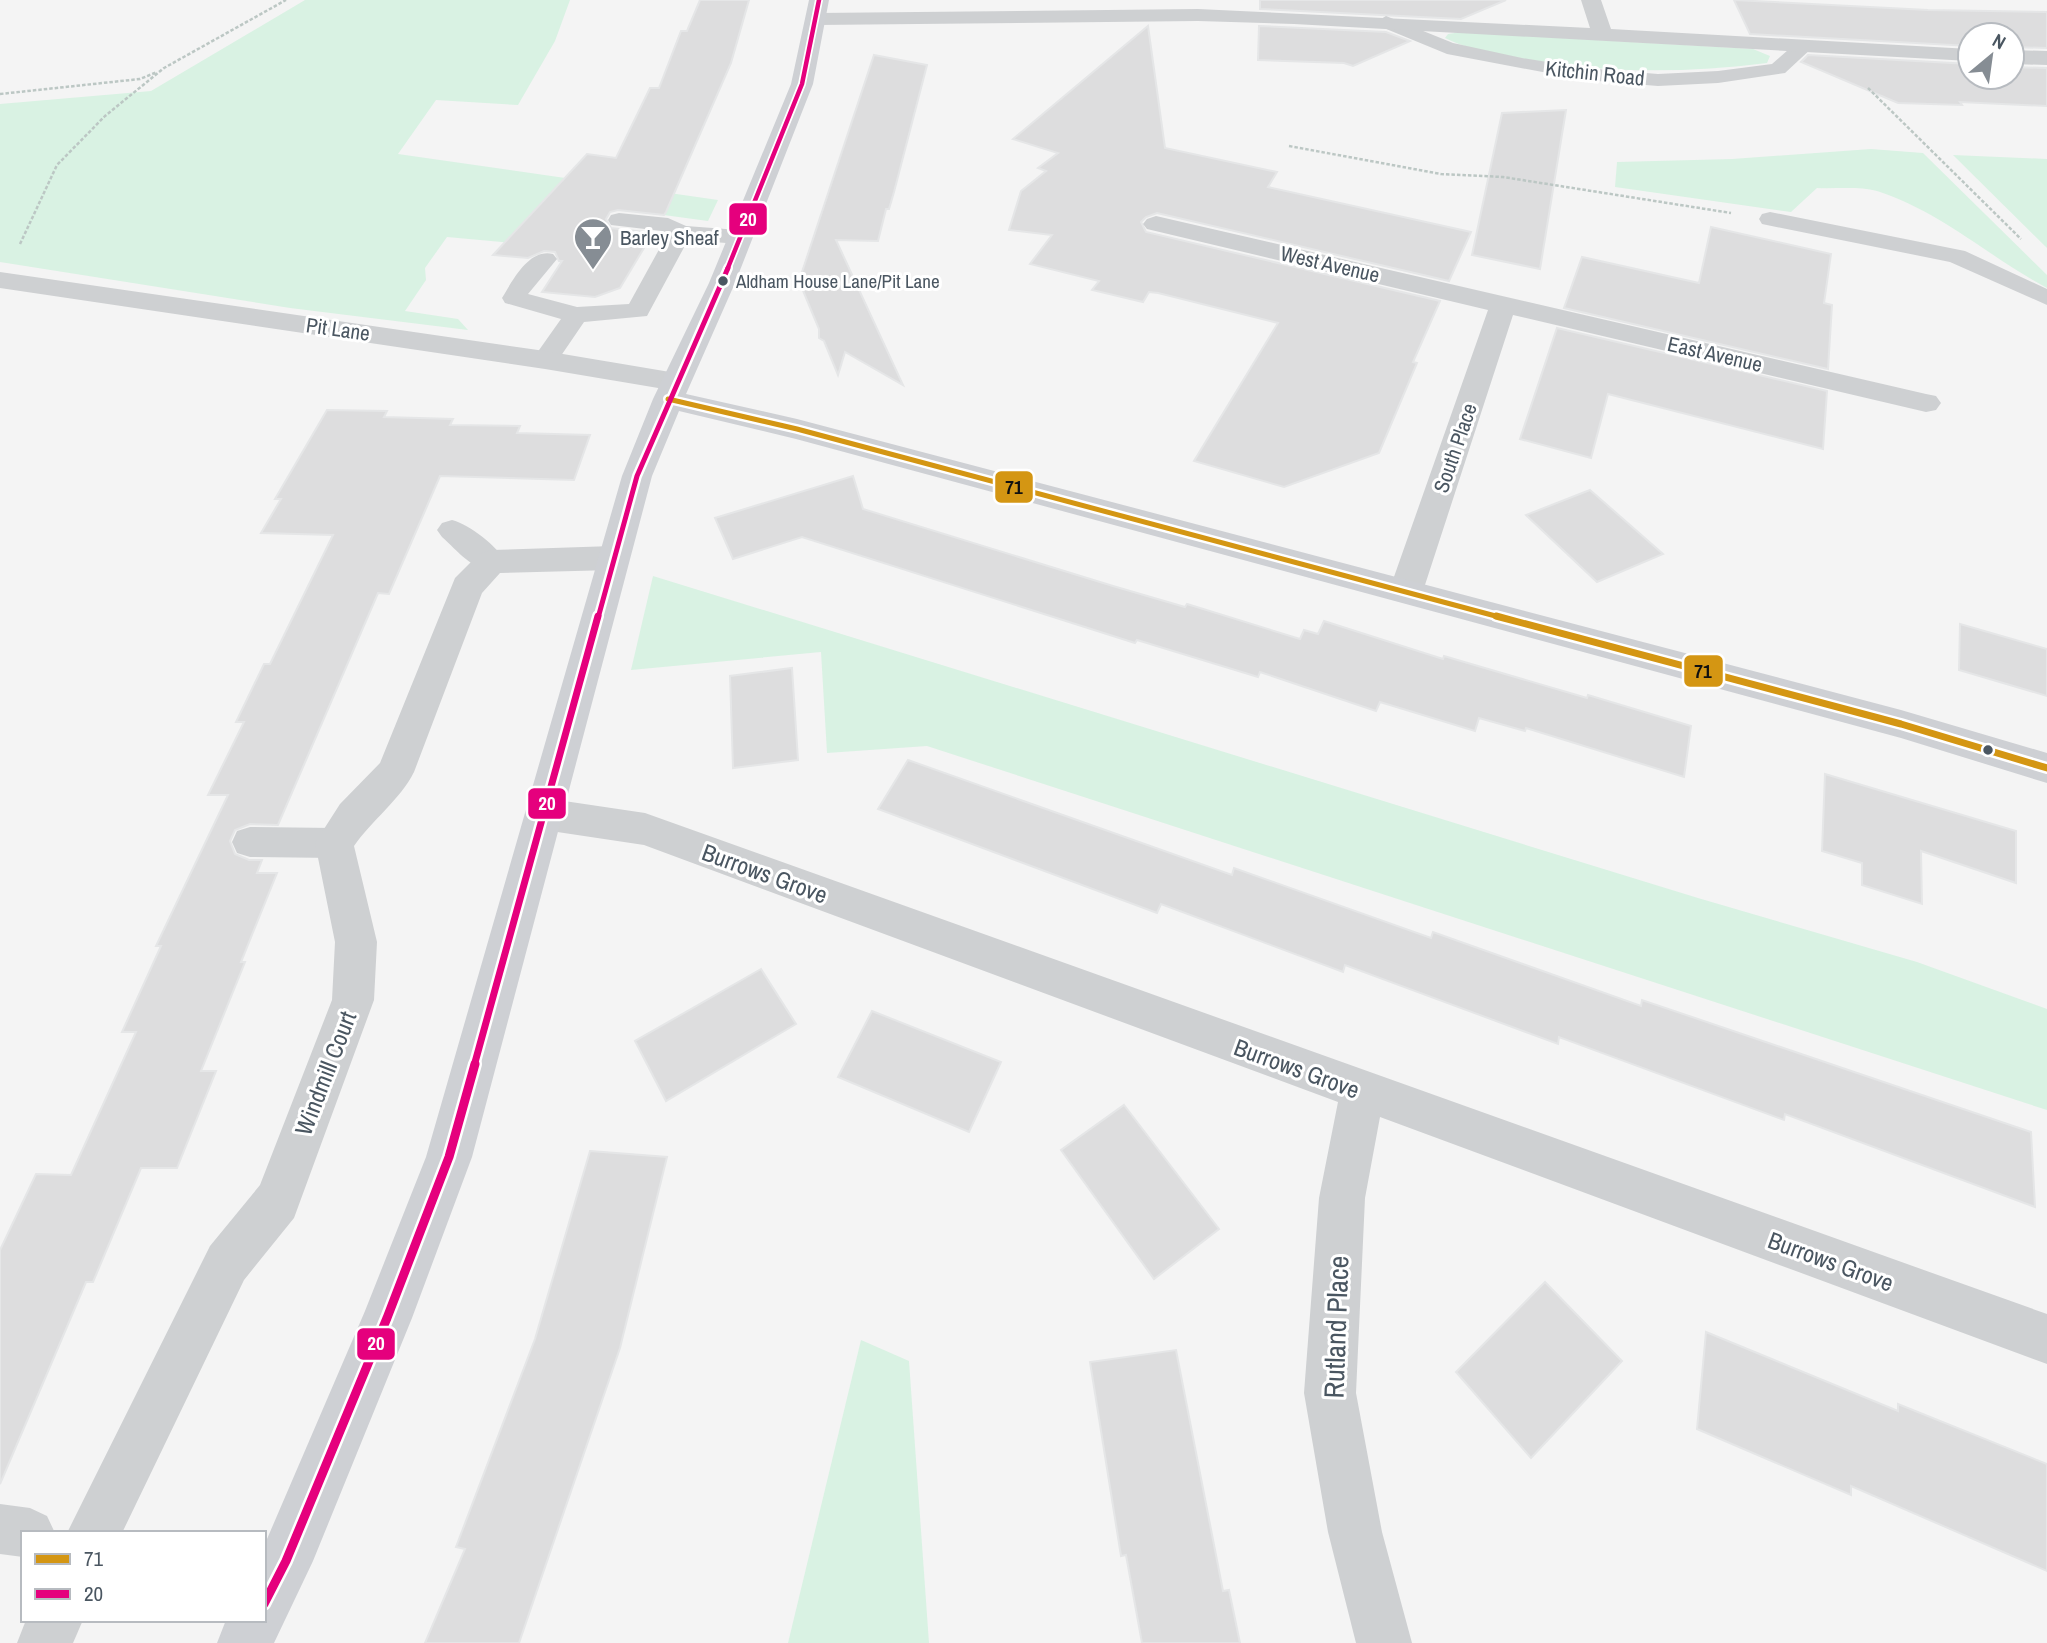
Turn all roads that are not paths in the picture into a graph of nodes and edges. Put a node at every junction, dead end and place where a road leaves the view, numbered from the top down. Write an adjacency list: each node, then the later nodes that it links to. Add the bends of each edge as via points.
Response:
1 (1591, 0): 5 (street)
2 (1196, 8): 3 (street, Kitchin Road); 4 (street, Kitchin Road)
3 (818, 10): 14 (street, via 802,84)
4 (1386, 22): 5 (street, Kitchin Road); 6 (lane, Kitchin Road, via 1447,48 1522,64 1658,80 1778,69)
5 (1602, 33): 6 (street, Kitchin Road)
6 (1803, 47): 7 (street, Kitchin Road)
7 (1956, 54)
8 (2026, 57): 9 (street)
9 (2047, 58)
10 (1770, 219): 17 (lane, via 1957,256)
11 (618, 220): 13 (lane, via 668,225)
12 (1156, 224): 18 (street, West Avenue)
13 (680, 233): 14 (lane); 19 (lane, via 638,311)
14 (739, 237): 21 (street)
15 (545, 259): 19 (lane, via 514,298)
16 (0, 280): 20 (street, Pit Lane)
17 (2047, 298)
18 (1503, 305): 22 (street, East Avenue); 26 (street, South Place)
19 (576, 315): 20 (lane)
20 (545, 360): 21 (street, Pit Lane)
21 (672, 391): 24 (street, via 638,476); 26 (street, via 797,429)
22 (1926, 403)
23 (452, 530): 25 (lane)
24 (613, 558): 25 (street); 28 (street)
25 (491, 562): 30 (street, via 467,587 395,772)
26 (1406, 591): 27 (street, via 1901,723)
27 (2047, 768)
28 (544, 814): 31 (street, Burrows Grove, via 645,829); 36 (street, via 449,1157 387,1318)
29 (250, 842): 30 (lane)
30 (334, 843): 34 (street, Windmill Court, via 356,942 352,1000 277,1201 227,1263)
31 (1362, 1092): 32 (street, Burrows Grove); 41 (street, Rutland Place, via 1342,1198 1329,1394 1355,1532)
32 (2047, 1339)
33 (0, 1529): 35 (lane)
34 (95, 1531)
35 (21, 1532)
36 (266, 1600)
37 (54, 1622): 39 (street)
38 (255, 1622): 40 (street)
39 (45, 1643)
40 (245, 1643)
41 (1384, 1643)

